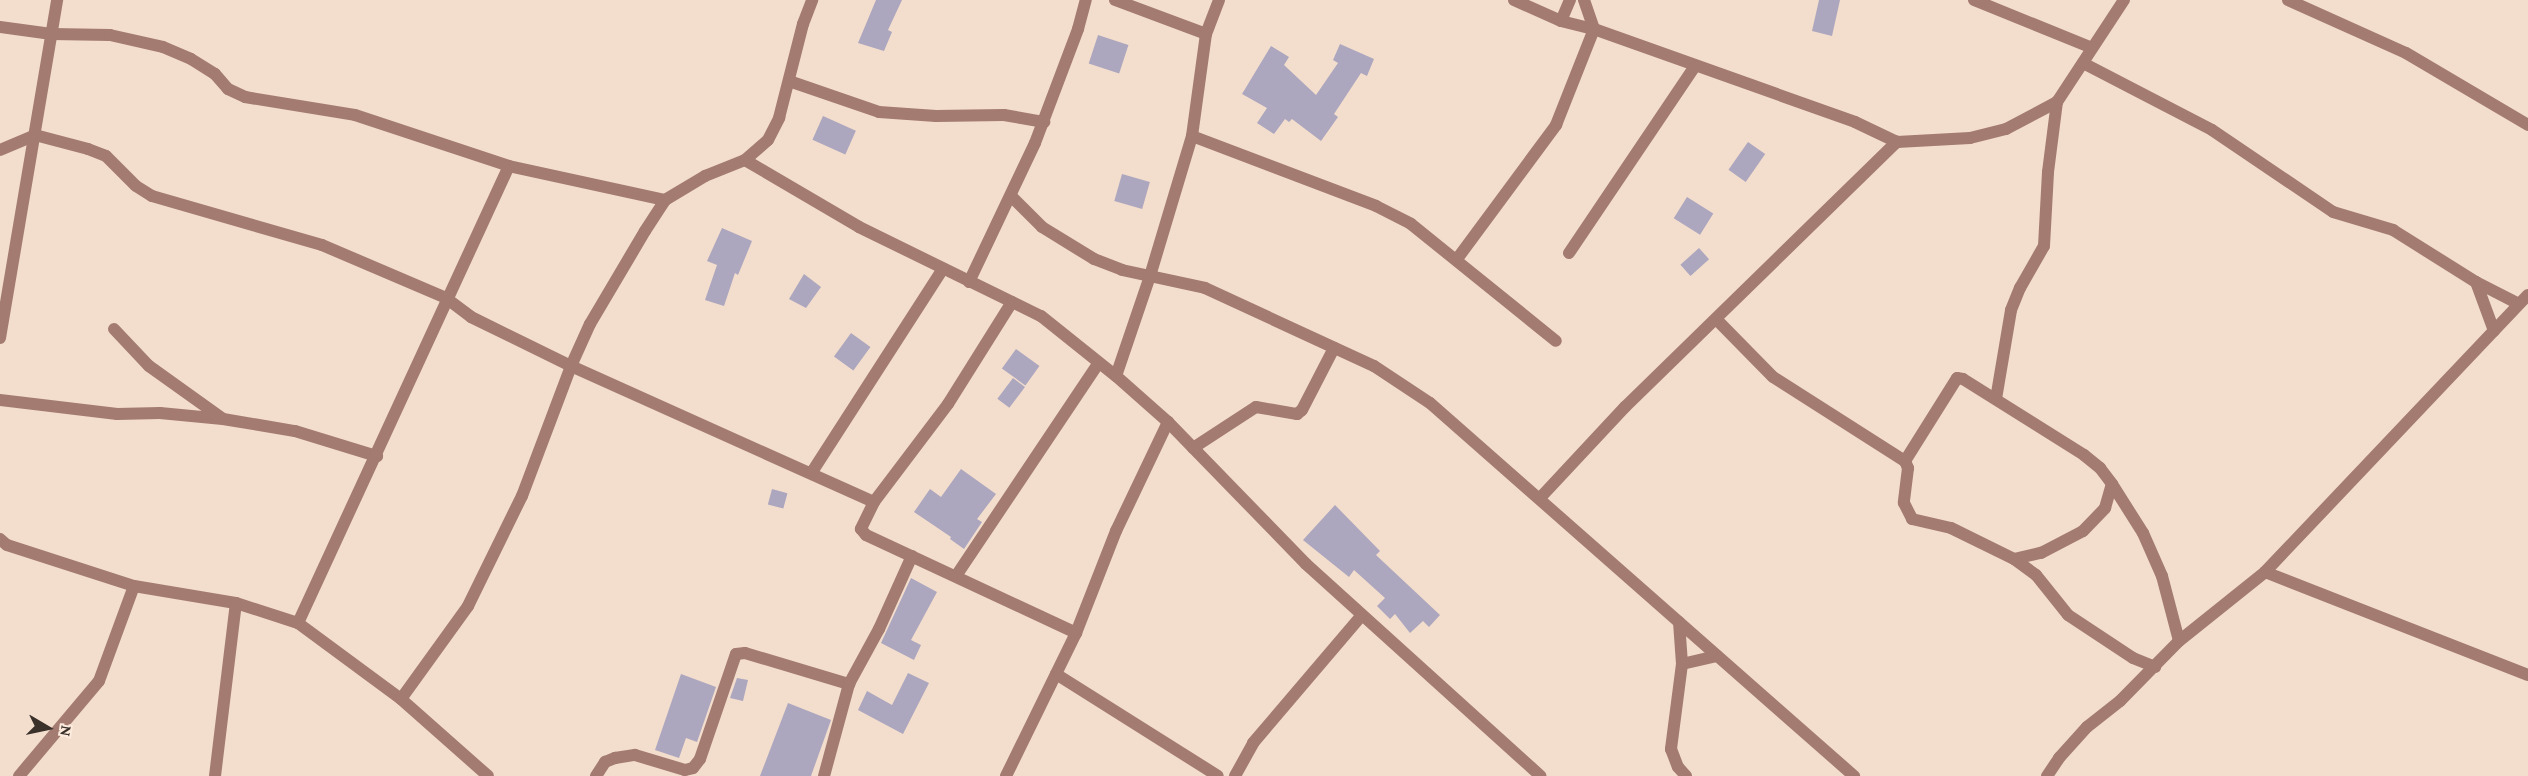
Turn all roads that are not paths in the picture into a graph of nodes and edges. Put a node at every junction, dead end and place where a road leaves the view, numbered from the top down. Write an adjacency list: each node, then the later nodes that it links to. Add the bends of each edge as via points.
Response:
1 (57, 0): 16 (street)
2 (812, 0): 21 (street, via 802,24)
3 (1086, 0): 23 (street)
4 (1115, 0): 17 (street)
5 (1219, 0): 17 (street)
6 (1514, 0): 13 (street)
7 (1570, 0): 13 (street)
8 (1584, 0): 15 (street)
9 (1974, 0): 18 (street)
10 (2288, 0): 12 (street)
11 (2119, 3): 18 (street)
12 (2312, 4): 24 (street, via 2406,53)
13 (1561, 21): 15 (street)
14 (0, 27): 16 (street)
15 (1594, 29): 20 (street); 34 (street, via 1556,125)
16 (52, 33): 25 (street); 30 (street, via 110,35 163,47 191,59 215,74 228,89 245,97 355,115)
17 (1206, 34): 26 (street)
18 (2092, 48): 19 (street)
19 (2083, 63): 22 (street); 38 (street, via 2211,129 2333,212 2393,230)
20 (1695, 66): 27 (street, via 1855,122); 33 (street)
21 (789, 81): 23 (street, via 879,112 1004,115); 29 (street, via 768,141)
22 (2057, 102): 27 (street, via 2006,129 1970,138); 51 (street, via 2044,246 2011,310)
23 (1044, 122): 31 (street)
24 (2528, 125)
25 (35, 135): 28 (street); 39 (street, via 106,156 152,196 322,245); 45 (street)
26 (1192, 136): 34 (street, via 1376,206 1411,224); 36 (street)
27 (1897, 142): 42 (street)
28 (0, 150)
29 (745, 160): 32 (street, via 705,176); 35 (street, via 859,227)
30 (509, 166): 32 (street); 39 (street)
31 (1011, 196): 36 (street, via 1042,227 1094,259); 37 (street)
32 (665, 200): 49 (street, via 590,324)
33 (1569, 253)
34 (1457, 259): 46 (street)
35 (943, 269): 37 (street); 58 (street)
36 (1150, 276): 47 (street, via 1205,288); 50 (street)
37 (969, 282): 41 (street)
38 (2476, 282): 40 (street); 44 (street)
39 (446, 298): 49 (street, via 471,317); 56 (street)
40 (2525, 299): 44 (street)
41 (1012, 302): 48 (street, via 1041,316); 61 (street, via 948,404)
42 (1716, 319): 57 (street, via 1773,376); 60 (street, via 1625,406)
43 (114, 329): 53 (street, via 149,366)
44 (2494, 330): 65 (street)
45 (0, 338)
46 (1556, 341)
47 (1334, 348): 55 (street, via 1297,414 1256,407); 60 (street, via 1374,366 1430,403)
48 (1098, 364): 50 (street); 66 (street)
49 (571, 366): 58 (street); 80 (street, via 522,496 468,606)
50 (1116, 376): 54 (street)
51 (1996, 399): 57 (street, via 1957,378); 59 (street, via 2084,455)
52 (0, 400): 53 (street, via 117,414 160,412)
53 (223, 419): 56 (street, via 295,431)
54 (1168, 422): 55 (street); 72 (street, via 1116,531)
55 (1193, 448): 69 (street, via 1306,564)
56 (377, 456): 71 (street)
57 (1905, 460): 64 (street, via 1908,468 1904,502 1912,519 1951,528)
58 (812, 472): 61 (street)
59 (2112, 484): 64 (street, via 2105,508 2083,531 2041,554); 73 (street, via 2143,533 2162,576)
60 (1540, 498): 70 (street)
61 (874, 502): 63 (street, via 861,526 862,532)
62 (0, 539): 67 (street, via 7,545)
63 (912, 556): 66 (street); 79 (street)
64 (2014, 559): 76 (street, via 2036,575 2068,615 2133,658)
65 (2265, 572): 73 (street); 78 (street)
66 (956, 576): 72 (street)
67 (134, 586): 68 (street); 81 (street, via 99,681)
68 (236, 603): 71 (street); 82 (street)
69 (1362, 615): 88 (street, via 1253,743); 89 (street)
70 (1679, 622): 74 (street); 75 (street)
71 (298, 623): 80 (street)
72 (1077, 633): 77 (street)
73 (2179, 641): 76 (street)
74 (1717, 656): 75 (street); 91 (street)
75 (1682, 664): 90 (street, via 1671,749)
76 (2156, 667): 92 (street, via 2087,728)
77 (1056, 674): 86 (street); 87 (street)
78 (2528, 675)
79 (849, 684): 84 (street, via 745,653 736,654 700,759 693,768 685,770 635,755 605,762); 85 (street)
80 (401, 699): 83 (street)
81 (19, 776)
82 (215, 776)
83 (488, 776)
84 (596, 776)
85 (824, 776)
86 (1006, 776)
87 (1218, 776)
88 (1235, 776)
89 (1541, 776)
90 (1686, 776)
91 (1854, 776)
92 (2047, 776)

